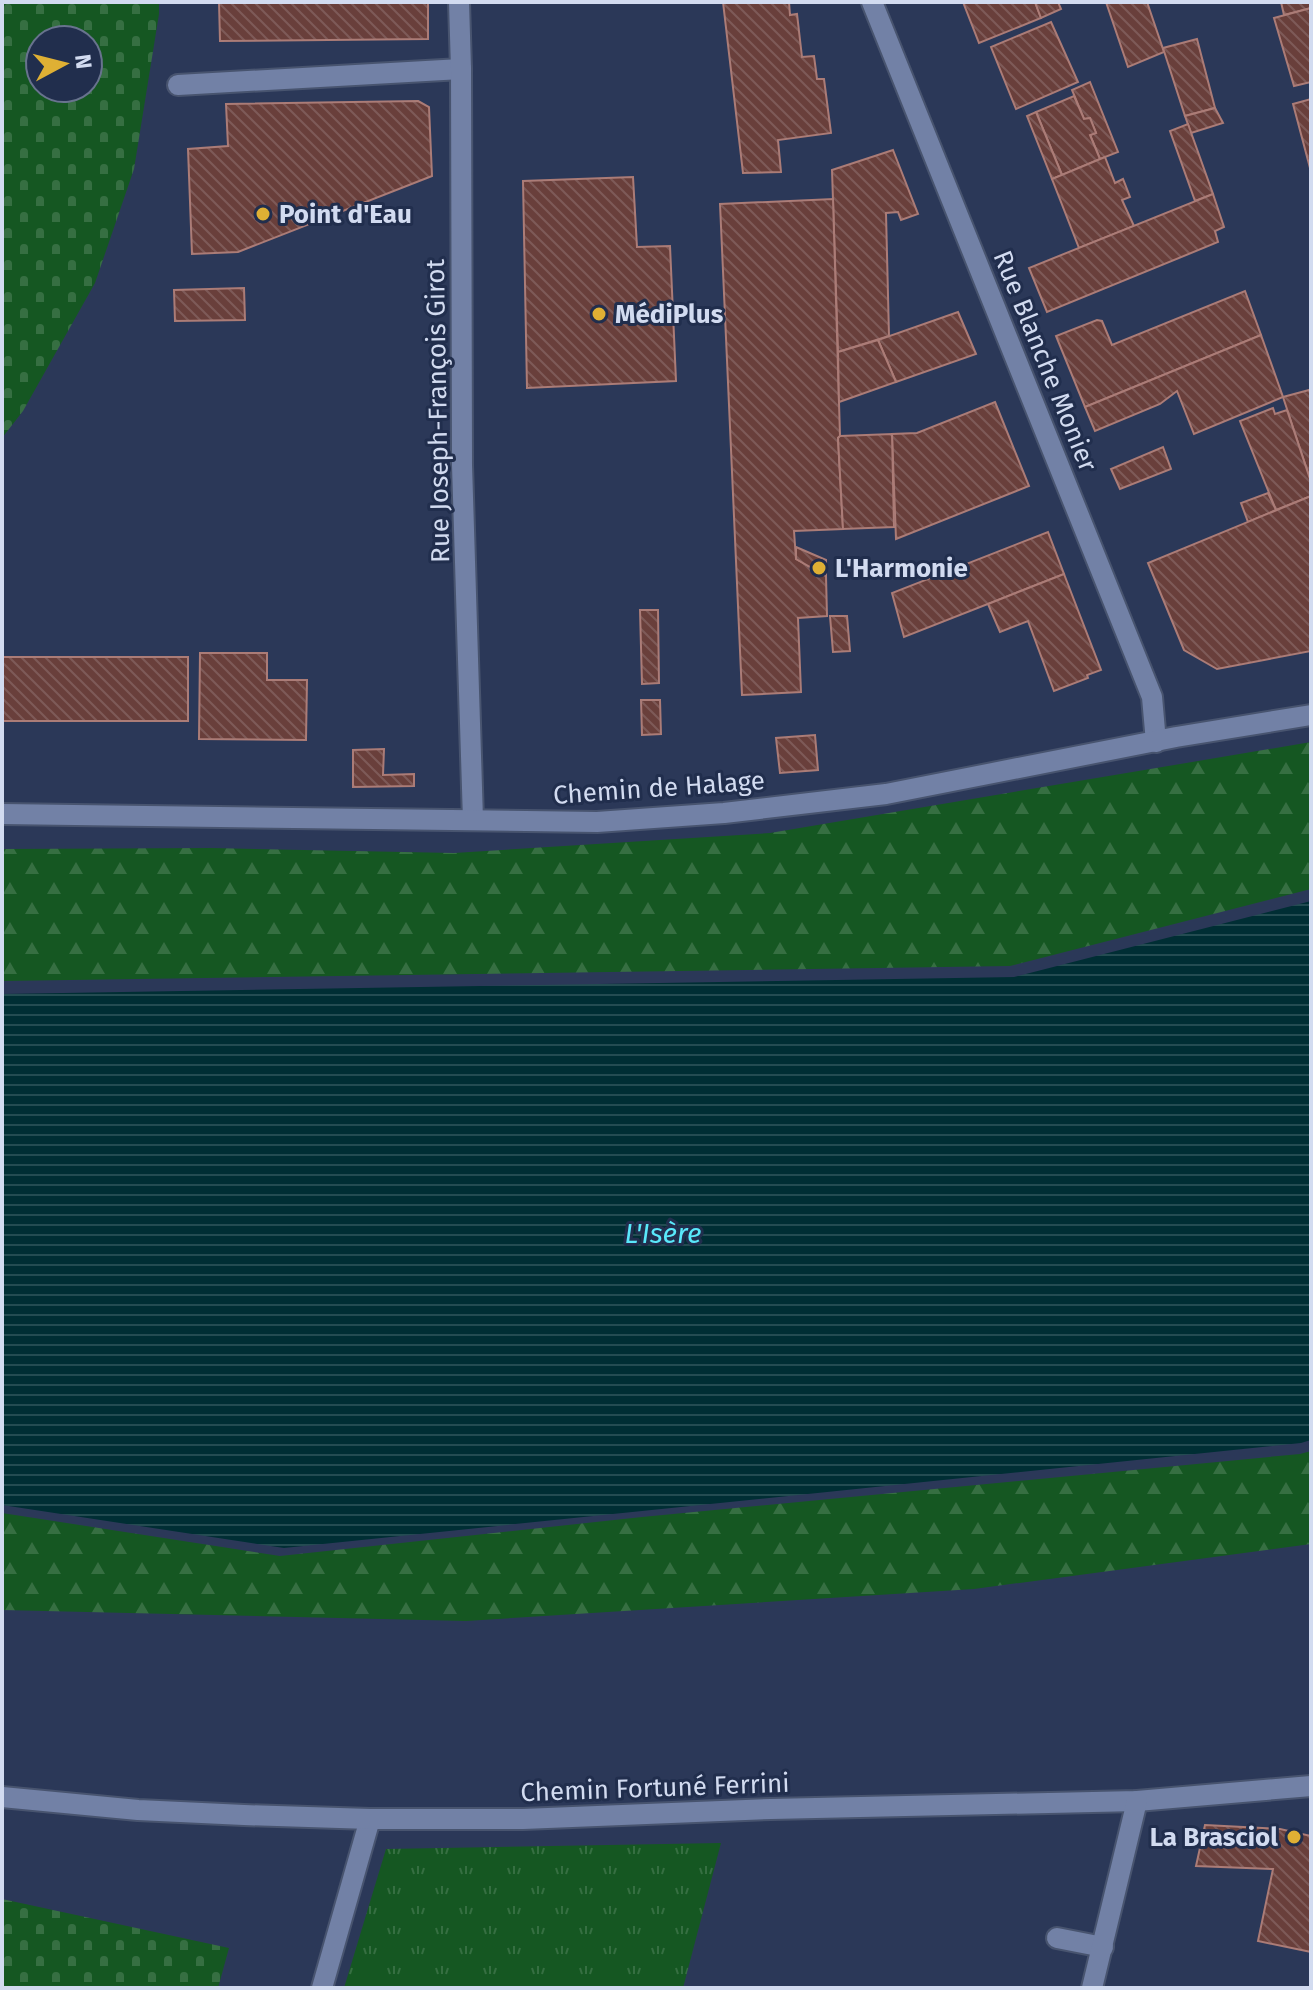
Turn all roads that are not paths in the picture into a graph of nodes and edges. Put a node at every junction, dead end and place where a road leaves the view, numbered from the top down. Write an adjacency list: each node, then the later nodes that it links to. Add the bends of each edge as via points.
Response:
1 (459, 2): 3 (street, Rue Joseph-François Girot)
2 (872, 2): 6 (street, Rue Blanche Monier, via 1152,697)
3 (461, 69): 4 (street); 8 (street, Rue Joseph-François Girot, via 462,465)
4 (178, 85)
5 (1311, 715): 6 (street, Chemin de Halage)
6 (1156, 742): 8 (street, Chemin de Halage, via 886,794 739,811 597,822)
7 (2, 814): 8 (street, Chemin de Halage)
8 (473, 820)
9 (1311, 1786): 11 (street, Chemin Fortuné Ferrini)
10 (2, 1797): 12 (street, Chemin Fortuné Ferrini, via 138,1810)
11 (1137, 1801): 12 (street, Chemin Fortuné Ferrini); 14 (street)
12 (370, 1819): 15 (street)
13 (1057, 1938): 14 (street)
14 (1103, 1947): 16 (street)
15 (322, 1988)
16 (1092, 1988)

